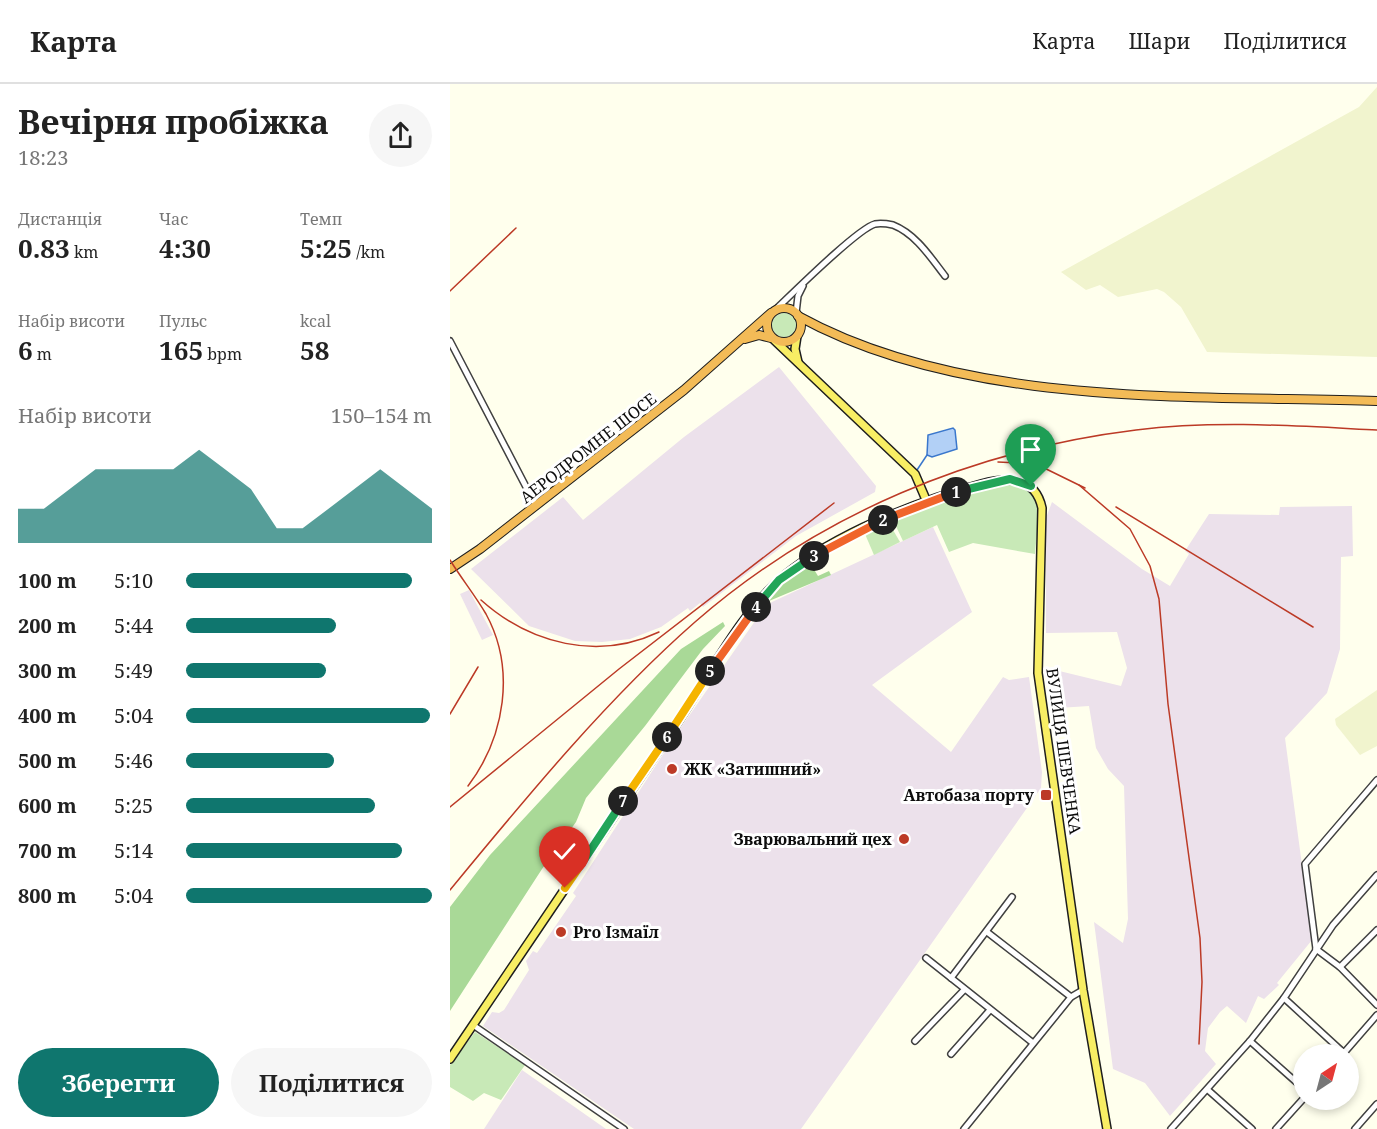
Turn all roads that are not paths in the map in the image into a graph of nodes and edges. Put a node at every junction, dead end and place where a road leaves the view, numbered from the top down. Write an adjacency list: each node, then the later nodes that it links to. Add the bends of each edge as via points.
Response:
1 (945, 276): 2 (street, АЕРОДРОМНЕ ШОСЕ, via 904,231 893,225 876,224 859,234)
2 (806, 282): 3 (street, АЕРОДРОМНЕ ШОСЕ); 4 (street, АЕРОДРОМНЕ ШОСЕ, via 798,296)
3 (773, 312): 4 (highway, via 787,308); 7 (highway, via 766,326); 9 (highway, АЕРОДРОМНЕ ШОСЕ)
4 (797, 314): 5 (highway); 6 (highway, via 801,325)
5 (829, 331): 6 (highway, via 815,329); 11 (highway, via 928,367 986,379 1091,392)
6 (798, 336): 7 (highway, via 784,343); 10 (main road, via 796,356)
7 (773, 339): 9 (highway, АЕРОДРОМНЕ ШОСЕ, via 754,336); 10 (main road)
8 (450, 341): 13 (street)
9 (739, 343): 13 (highway, АЕРОДРОМНЕ ШОСЕ)
10 (802, 367): 12 (main road, via 915,474)
11 (1377, 400)
12 (927, 502): 25 (main road, ВУЛИЦЯ ШЕВЧЕНКА, via 979,484 1010,479 1024,482 1040,498 1038,673); 31 (main road, ВУЛИЦЯ ШЕВЧЕНКА, via 863,529 810,558 769,590 708,674)
13 (536, 506): 14 (highway, АЕРОДРОМНЕ ШОСЕ)
14 (450, 569)
15 (1377, 780): 20 (street, via 1305,864)
16 (1377, 875): 20 (street)
17 (1012, 897): 19 (street)
18 (1377, 930): 22 (street)
19 (987, 932): 23 (street); 26 (street)
20 (1316, 949): 22 (street); 27 (street)
21 (926, 958): 23 (street)
22 (1340, 967): 28 (street)
23 (951, 978): 24 (street)
24 (964, 990): 29 (street); 32 (street)
25 (1083, 990): 26 (street); 45 (main road, ВУЛИЦЯ ШЕВЧЕНКА)
26 (1071, 997): 34 (street)
27 (1284, 998): 33 (street); 35 (street)
28 (1377, 1005)
29 (990, 1010): 34 (street); 37 (street)
30 (1377, 1015): 36 (street)
31 (473, 1025): 38 (main road, ВУЛИЦЯ ШЕВЧЕНКА); 43 (street)
32 (915, 1041)
33 (1250, 1041): 39 (street); 40 (street)
34 (1033, 1043): 44 (street)
35 (1333, 1044)
36 (1352, 1044)
37 (951, 1054)
38 (450, 1059)
39 (1293, 1079)
40 (1208, 1090): 46 (street); 47 (street)
41 (1377, 1104): 49 (street)
42 (1293, 1110): 48 (street)
43 (624, 1129)
44 (964, 1129)
45 (1107, 1129)
46 (1171, 1129)
47 (1252, 1129)
48 (1276, 1129)
49 (1355, 1129)

